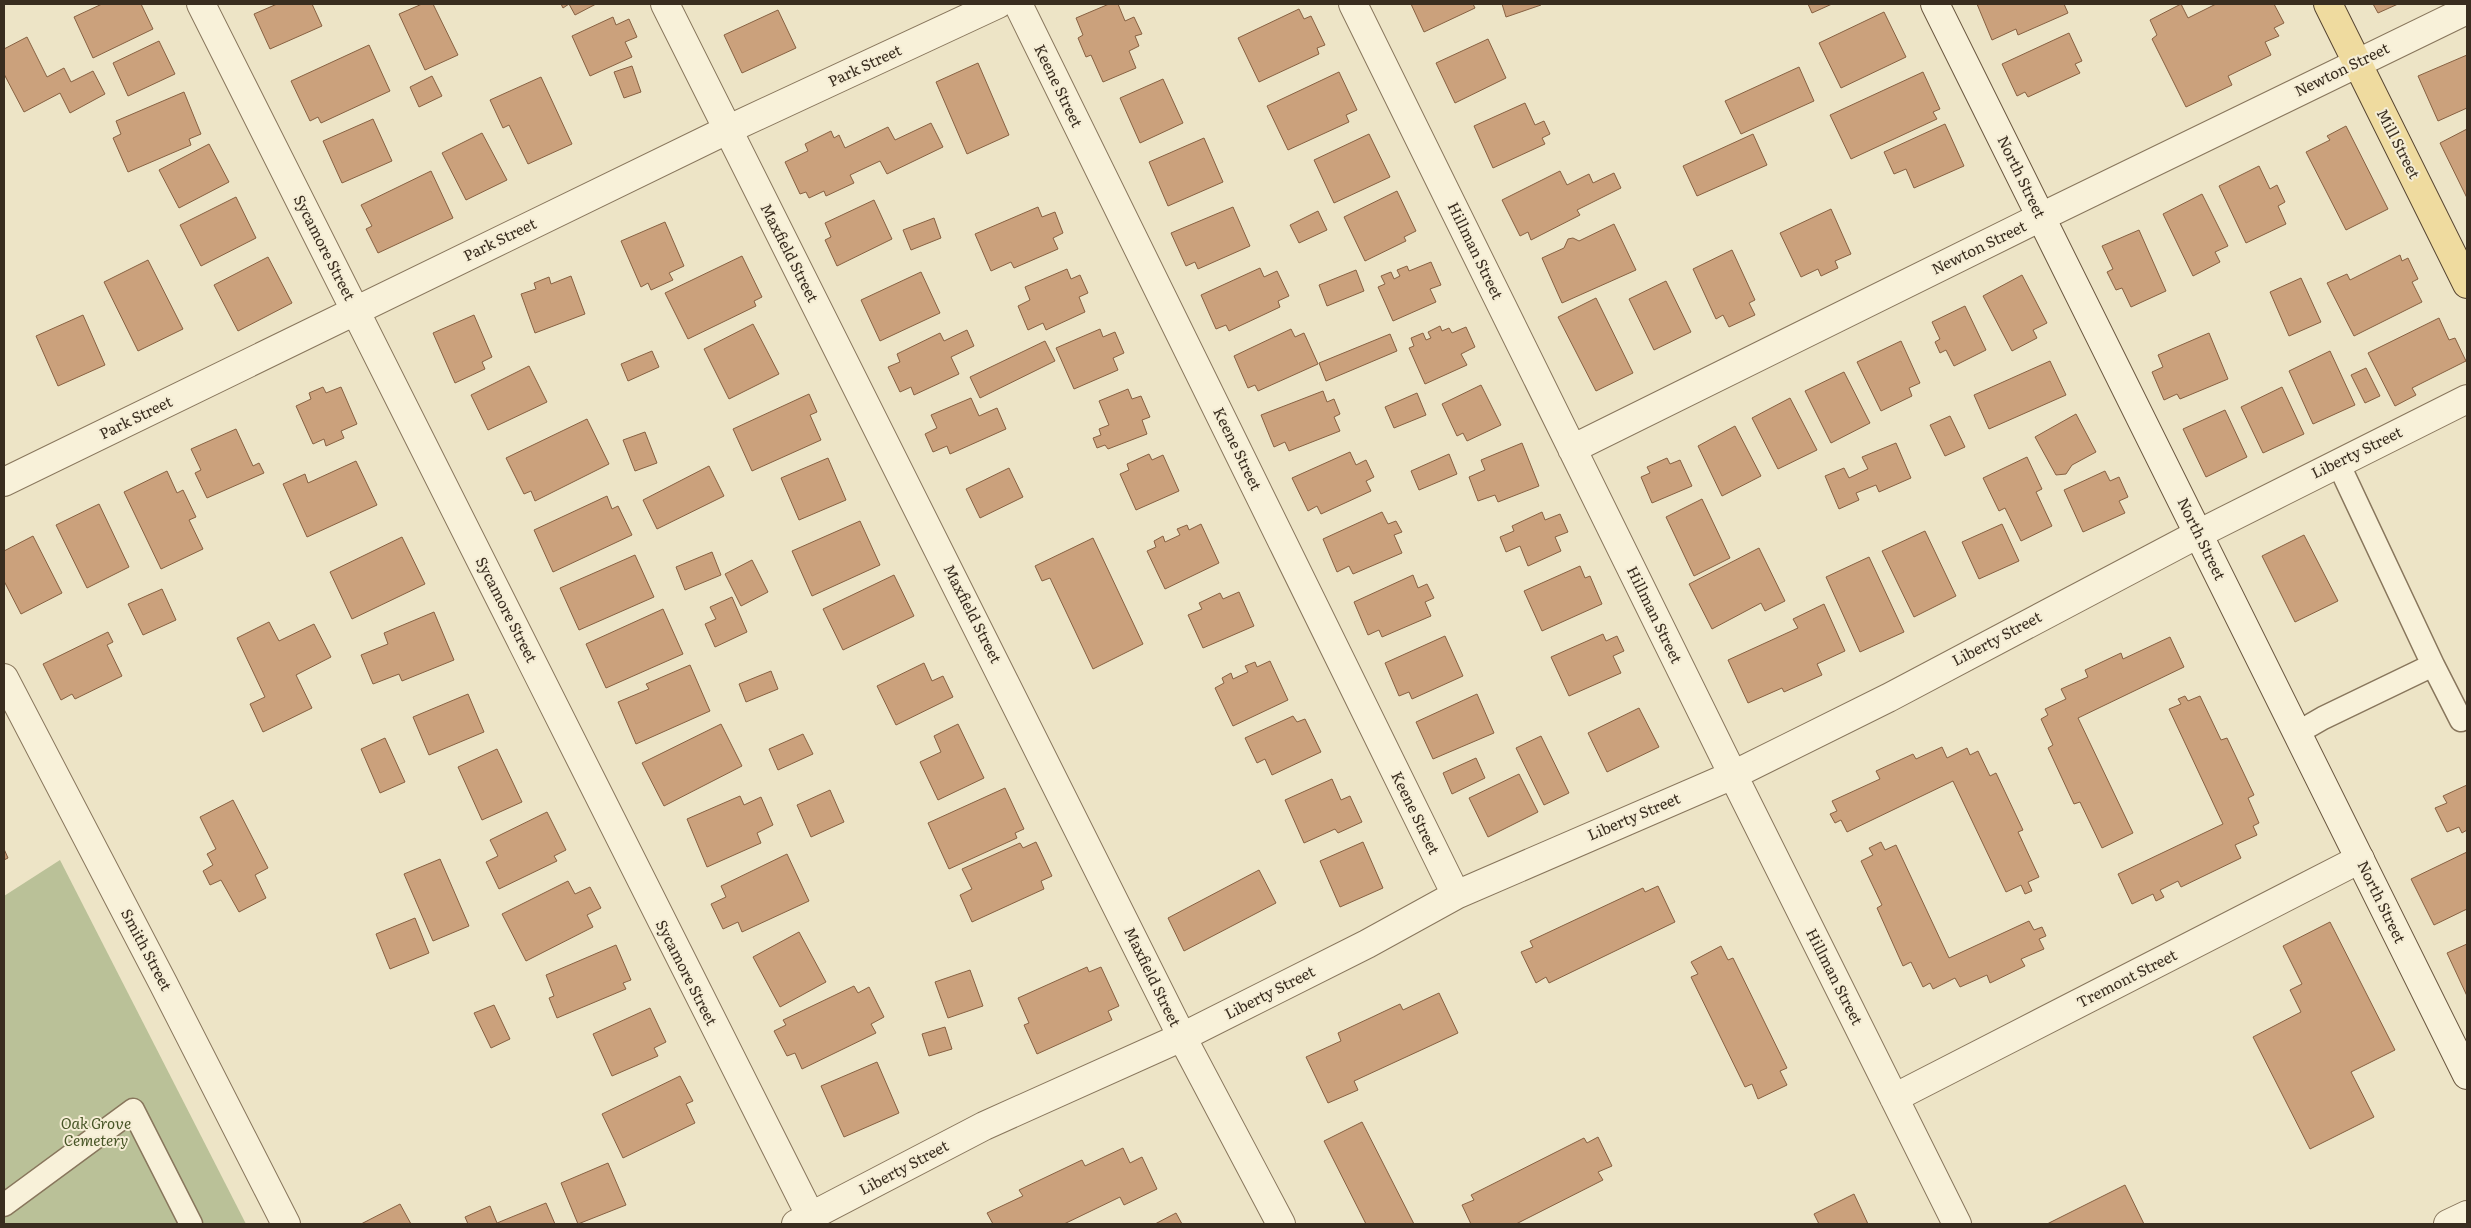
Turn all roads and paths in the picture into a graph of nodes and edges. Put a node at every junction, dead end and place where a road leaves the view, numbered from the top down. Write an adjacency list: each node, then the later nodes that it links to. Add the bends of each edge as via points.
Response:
1 (201, 4): 13 (street, Sycamore Street)
2 (665, 4): 10 (street, Maxfield Street)
3 (998, 4): 10 (street, Park Street)
4 (1018, 4): 25 (street, Keene Street)
5 (1353, 4): 15 (street, Hillman Street)
6 (1935, 4): 11 (street, North Street)
7 (2328, 4): 9 (main road, Mill Street)
8 (2467, 10): 9 (street, Newton Street)
9 (2357, 62): 11 (street, Newton Street); 12 (main road, Mill Street)
10 (727, 130): 13 (street, Park Street); 26 (street, Maxfield Street)
11 (2041, 217): 15 (street, Newton Street); 18 (street, North Street)
12 (2467, 284)
13 (355, 310): 17 (street, Park Street); 31 (street, Sycamore Street)
14 (2467, 399): 16 (street, Liberty Street)
15 (1572, 449): 23 (street, Hillman Street)
16 (2338, 463): 18 (street, Liberty Street); 19 (lane)
17 (4, 482)
18 (2198, 534): 22 (street, North Street); 23 (street, Liberty Street, via 1888,698)
19 (2433, 664): 21 (lane); 22 (lane)
20 (4, 678): 33 (street, Smith Street, via 164,982)
21 (2461, 720)
22 (2297, 733): 24 (street, North Street)
23 (1733, 775): 25 (street, Liberty Street); 28 (street, Hillman Street)
24 (2360, 859): 27 (street, North Street); 28 (street, Tremont Street)
25 (1456, 895): 26 (street, Liberty Street, via 1367,944)
26 (1182, 1037): 31 (street, Liberty Street, via 984,1126); 34 (street, Maxfield Street)
27 (2467, 1075)
28 (1894, 1098): 35 (street, Hillman Street)
29 (4, 1205): 32 (lane, via 132,1110)
30 (2467, 1215): 36 (street)
31 (803, 1221)
32 (192, 1224)
33 (286, 1224)
34 (1281, 1224)
35 (1958, 1224)
36 (2448, 1224)

